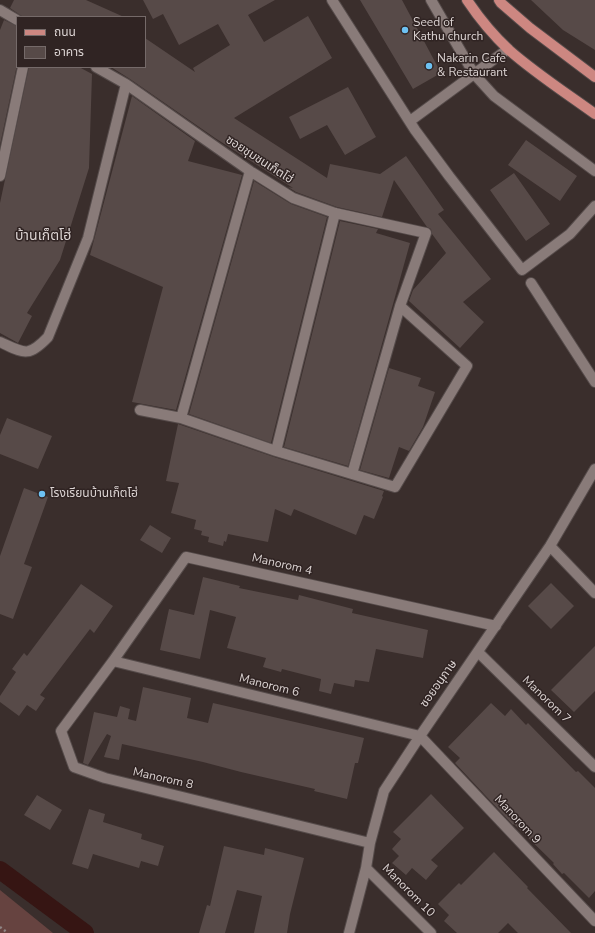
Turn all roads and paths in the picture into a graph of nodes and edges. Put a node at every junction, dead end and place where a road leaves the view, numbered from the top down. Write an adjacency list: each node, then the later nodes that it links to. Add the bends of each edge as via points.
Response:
1 (332, 0): 14 (street)
2 (431, 0): 10 (street)
3 (468, 0): 7 (main road, via 483,23)
4 (499, 0): 11 (main road, via 530,28)
5 (0, 10): 6 (street)
6 (16, 19)
7 (508, 49): 10 (street); 13 (main road)
8 (23, 68): 17 (street)
9 (98, 68): 12 (street, ซอยชุมชนเก็ตโฮ่)
10 (474, 74): 14 (street); 16 (street, via 494,96)
11 (595, 77)
12 (126, 84): 15 (street, ซอยชุมชนเก็ตโฮ่); 22 (street, via 88,238 48,337 37,348 23,352)
13 (595, 114)
14 (410, 122): 18 (street, via 522,270 570,234)
15 (250, 171): 19 (street, ซอยชุมชนเก็ตโฮ่, via 293,198); 25 (street)
16 (595, 171)
17 (0, 176)
18 (595, 206)
19 (335, 213): 21 (street, ซอยชุมชนเก็ตโฮ่, via 426,233); 26 (street)
20 (531, 283): 23 (street)
21 (400, 306): 28 (street); 28 (street, via 467,366 396,487)
22 (0, 342)
23 (595, 382)
24 (140, 410): 25 (street)
25 (181, 418): 26 (street)
26 (276, 451): 28 (street)
27 (595, 469): 29 (street, ซอยอนุภาษ)
28 (352, 474)
29 (550, 546): 30 (street); 31 (street, ซอยอนุภาษ)
30 (595, 593)
31 (496, 626): 32 (street, ซอยอนุภาษ); 33 (street, Manorom 4, via 186,557)
32 (478, 652): 34 (street, ซอยอนุภาษ); 35 (street, Manorom 7)
33 (113, 661): 34 (street, Manorom 6); 36 (street, Manorom 8, via 62,731 74,767 105,778)
34 (420, 736): 36 (street, ซอยอนุภาษ, via 384,791); 38 (street, Manorom 9)
35 (595, 766)
36 (370, 844): 37 (street, ซอยอนุภาษ)
37 (366, 868): 41 (street, ซอยอนุภาษ); 42 (street, Manorom 10)
38 (595, 921)
39 (0, 927): 40 (path)
40 (8, 933)
41 (349, 933)
42 (432, 933)

